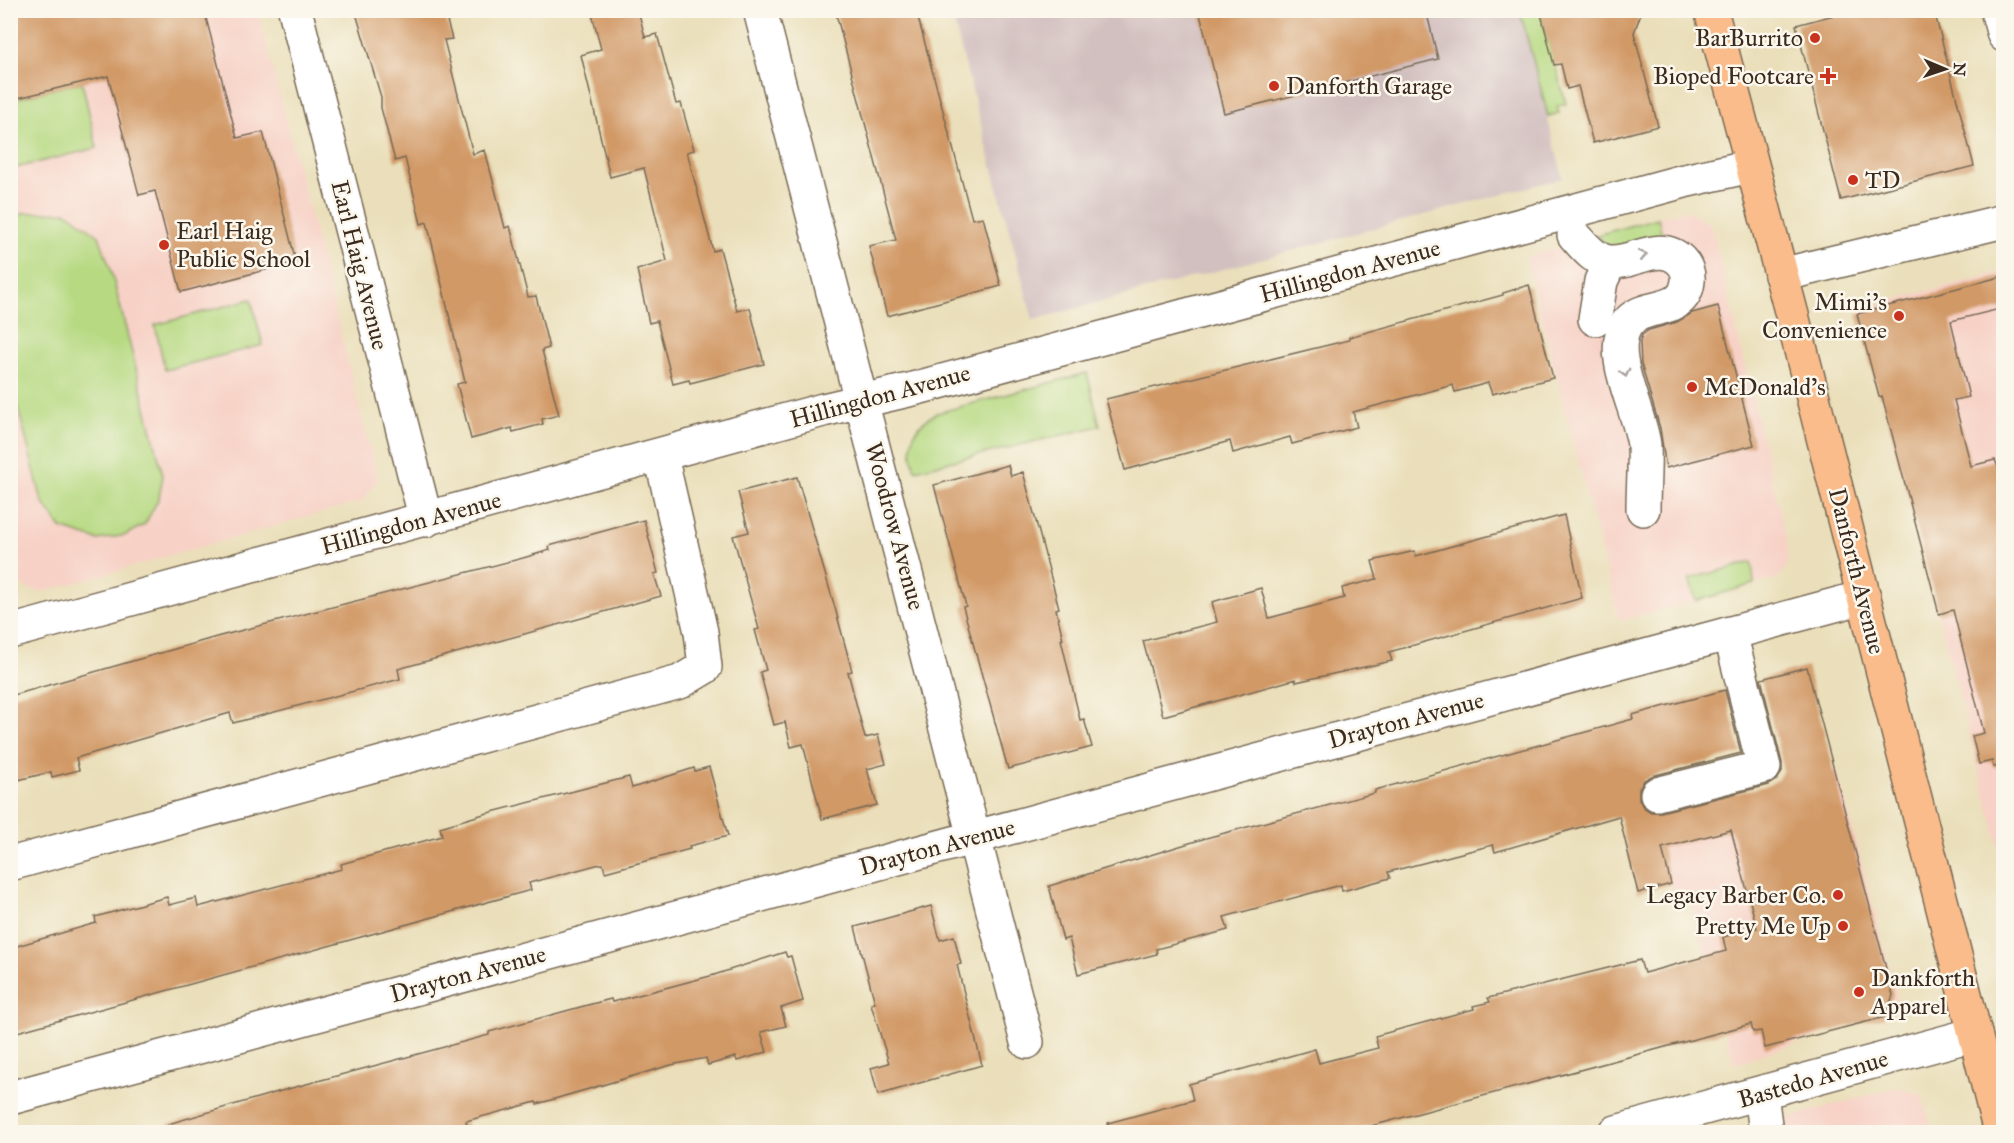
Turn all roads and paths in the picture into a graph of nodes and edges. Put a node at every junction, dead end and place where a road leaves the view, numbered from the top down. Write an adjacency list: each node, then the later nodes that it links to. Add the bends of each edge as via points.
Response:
1 (294, 10): 15 (street, Earl Haig Avenue)
2 (760, 10): 12 (street, Woodrow Avenue)
3 (1711, 10): 6 (main road, Danforth Avenue)
4 (1997, 10): 5 (street)
5 (2004, 35)
6 (1751, 166): 10 (main road, Danforth Avenue); 12 (street, Hillingdon Avenue)
7 (2004, 221): 10 (street)
8 (1574, 235): 9 (street, via 1592,255)
9 (1610, 262): 11 (street, via 1600,281); 14 (street, one-way to 14, via 1664,253 1680,260 1688,274 1686,294 1679,301 1637,315 1626,326 1618,348 1644,444)
10 (1781, 275): 16 (main road, Danforth Avenue)
11 (1595, 319)
12 (862, 400): 13 (street, Hillingdon Avenue); 20 (street, Woodrow Avenue)
13 (661, 456): 15 (street, Hillingdon Avenue); 21 (street, via 701,632 705,667 680,682)
14 (1643, 509)
15 (426, 520): 17 (street, Hillingdon Avenue)
16 (1863, 597): 18 (street, Drayton Avenue); 22 (main road, Danforth Avenue)
17 (10, 632)
18 (1730, 633): 19 (street, via 1764,766); 20 (street, Drayton Avenue)
19 (1657, 794)
20 (975, 837): 23 (street, Woodrow Avenue); 25 (street, Drayton Avenue)
21 (10, 864)
22 (1975, 1034): 24 (street, Bastedo Avenue); 28 (main road, Danforth Avenue)
23 (1027, 1042)
24 (1761, 1094): 26 (street, Bastedo Avenue); 27 (street)
25 (10, 1098)
26 (1616, 1132)
27 (1766, 1132)
28 (2000, 1132)

